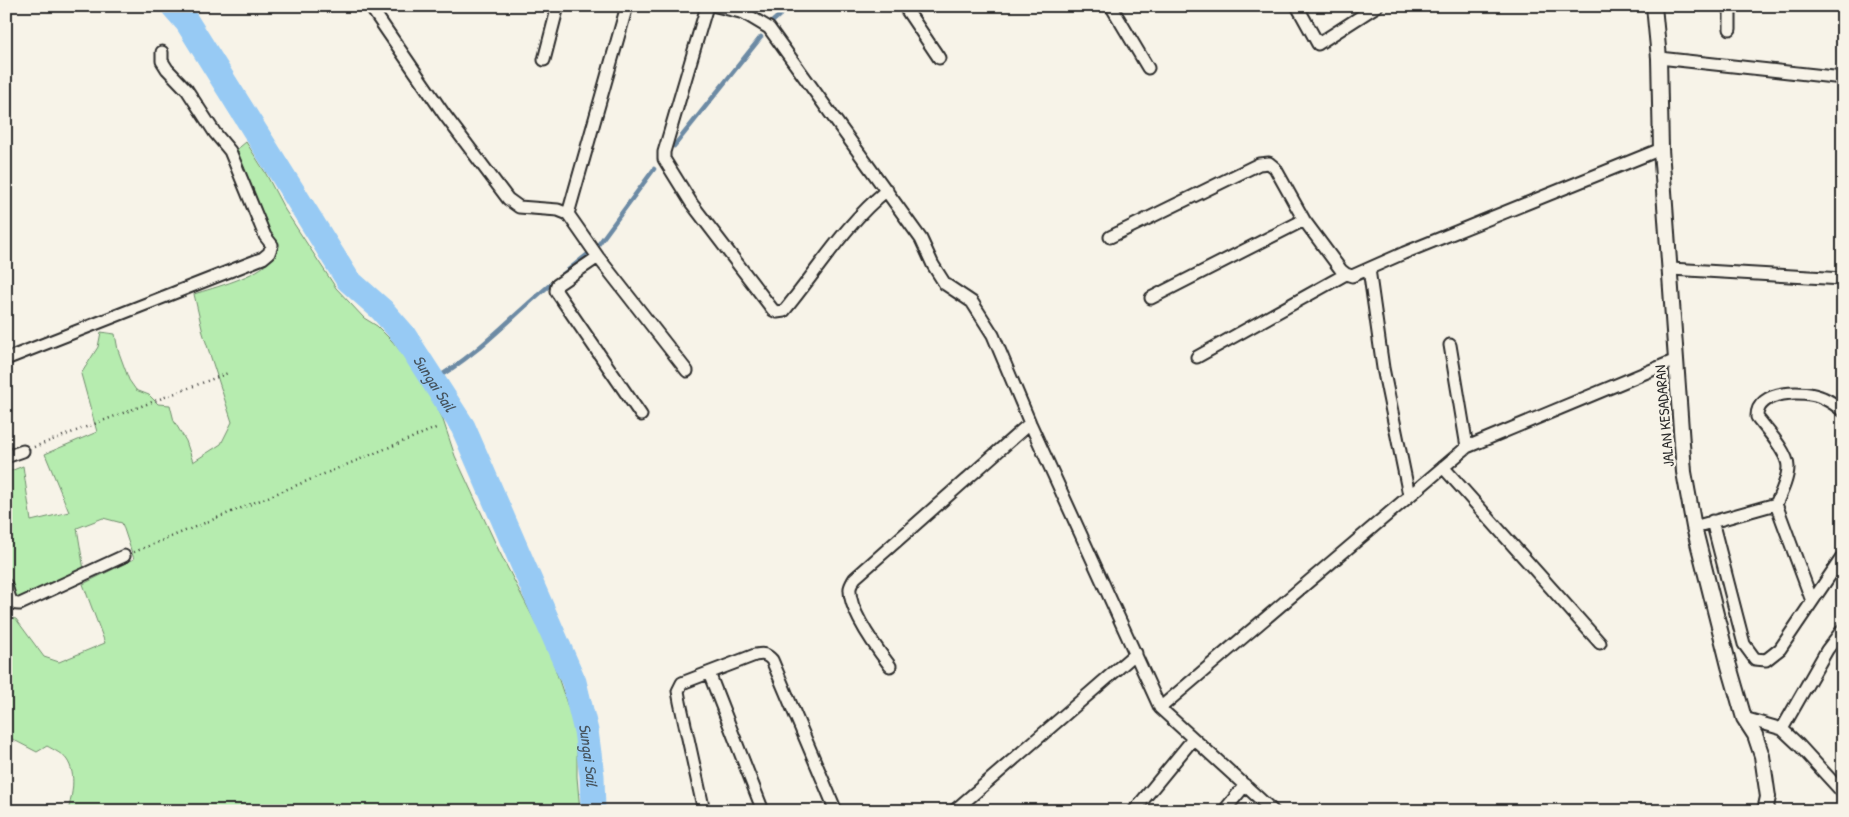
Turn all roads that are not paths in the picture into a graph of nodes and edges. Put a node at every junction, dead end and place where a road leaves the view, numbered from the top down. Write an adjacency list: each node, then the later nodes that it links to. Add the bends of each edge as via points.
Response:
1 (370, 6): 21 (street, via 444,114 508,199 519,207 558,210)
2 (558, 6): 16 (street)
3 (627, 6): 21 (street)
4 (707, 6): 20 (street, via 664,159 692,204 769,306 777,312 784,311 842,233)
5 (716, 6): 20 (street, via 744,13 769,28)
6 (904, 6): 14 (street)
7 (1110, 6): 17 (street)
8 (1297, 6): 9 (street, via 1318,44)
9 (1377, 6)
10 (1654, 6): 15 (street, JALAN KESADARAN)
11 (1730, 6): 12 (street)
12 (1730, 29)
13 (162, 52): 32 (street, via 162,61 167,69 187,90 230,151 272,245 269,253)
14 (939, 58)
15 (1659, 58): 18 (street); 19 (street, JALAN KESADARAN)
16 (544, 60)
17 (1148, 68)
18 (1843, 78)
19 (1660, 149): 25 (street); 26 (street, JALAN KESADARAN)
20 (887, 190): 37 (street, via 921,240 945,284 972,302 992,335)
21 (568, 214): 24 (street)
22 (1304, 220): 23 (street, via 1275,168 1264,163); 27 (street); 29 (street)
23 (1110, 237)
24 (598, 256): 34 (street); 36 (street, via 557,285 556,291)
25 (1368, 269): 27 (street, via 1352,276); 42 (street, via 1383,368)
26 (1671, 269): 28 (street); 33 (street, JALAN KESADARAN)
27 (1346, 274): 31 (street)
28 (1843, 279)
29 (1151, 298)
30 (1450, 345): 38 (street)
31 (1198, 357)
32 (6, 360)
33 (1676, 360): 38 (street); 45 (street, JALAN KESADARAN, via 1684,472)
34 (687, 372)
35 (1843, 411): 43 (street, via 1823,398 1800,393 1774,396 1759,406 1757,417 1776,440 1788,465)
36 (641, 415)
37 (1030, 423): 52 (street); 53 (street, via 854,578 850,586 852,599 867,634)
38 (1466, 447): 41 (street)
39 (23, 451): 40 (street)
40 (6, 458)
41 (1443, 467): 42 (street); 51 (street)
42 (1409, 495): 55 (street)
43 (1776, 504): 44 (street); 49 (street)
44 (1712, 521): 45 (street); 49 (street, via 1744,644 1755,659 1766,660 1780,649)
45 (1694, 527): 56 (street, JALAN KESADARAN)
46 (124, 556): 48 (street, via 20,604 11,602)
47 (1843, 556): 49 (street)
48 (6, 585)
49 (1812, 601)
50 (1843, 629): 57 (street)
51 (1600, 643)
52 (1136, 653): 55 (street); 64 (street)
53 (890, 666)
54 (709, 672): 61 (street, via 755,655 768,655); 62 (street, via 682,683 678,691); 63 (street)
55 (1160, 708): 58 (street)
56 (1744, 718): 57 (street); 68 (street, JALAN KESADARAN, via 1755,735 1762,756 1768,797)
57 (1782, 729): 60 (street)
58 (1193, 739): 59 (street); 65 (street)
59 (1245, 785): 66 (street); 67 (street)
60 (1843, 793)
61 (834, 810)
62 (704, 811)
63 (764, 811)
64 (954, 811)
65 (1134, 811)
66 (1224, 811)
67 (1273, 811)
68 (1765, 811)

